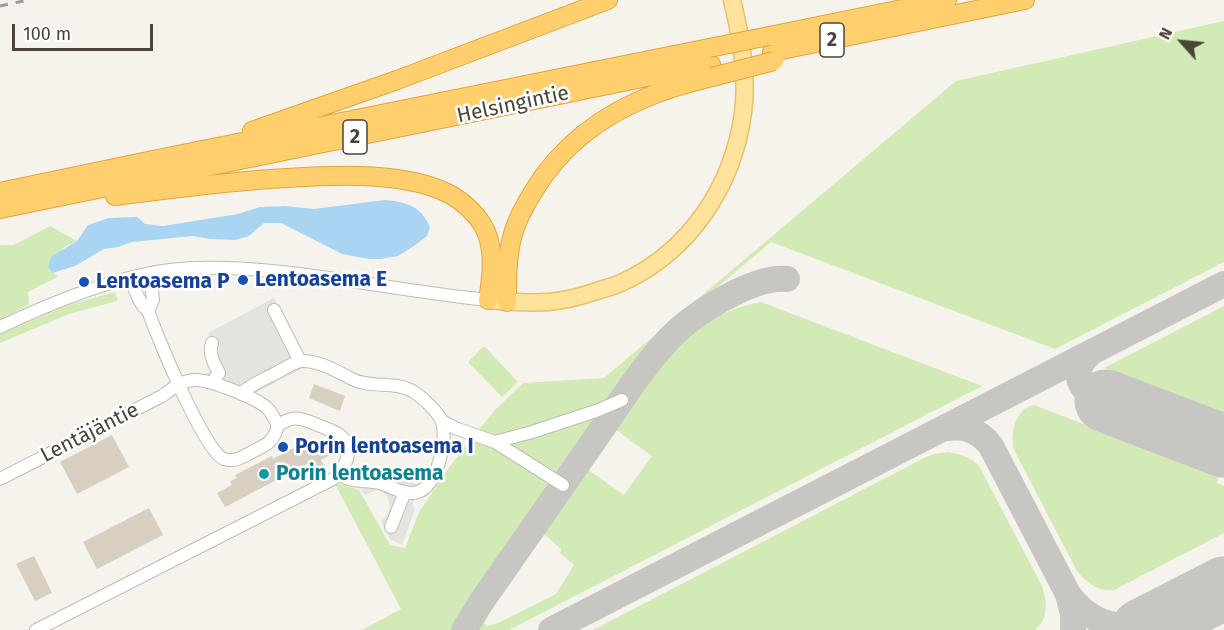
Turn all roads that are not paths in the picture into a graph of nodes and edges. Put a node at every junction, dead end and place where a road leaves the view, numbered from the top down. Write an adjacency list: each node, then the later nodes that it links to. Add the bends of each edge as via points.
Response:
1 (608, 0): 7 (highway, via 397,81)
2 (732, 0): 13 (main road, via 740,31 743,111 726,174 698,222 663,257 621,283 549,302)
3 (947, 0): 5 (highway, Helsingintie / 2)
4 (1025, 0): 5 (highway, Helsingintie / 2)
5 (772, 50): 6 (highway, Helsingintie / 2, bridge); 6 (highway, bridge, via 734,70)
6 (711, 63): 7 (highway, Helsingintie / 2); 9 (highway, Helsingintie / 2); 13 (highway, via 594,125 557,159 535,188 513,233)
7 (153, 160): 8 (highway, Helsingintie / 2)
8 (0, 192)
9 (0, 211): 12 (highway, via 234,181 332,176 396,179 453,196 484,226 492,256)
10 (150, 273): 11 (street); 12 (street, via 236,268); 15 (street, via 153,300)
11 (130, 278): 15 (street); 16 (street, via 82,292)
12 (488, 300): 13 (main road)
13 (507, 302)
14 (274, 310): 18 (street)
15 (148, 311): 20 (street)
16 (0, 327)
17 (212, 343): 19 (street, via 210,354 219,373)
18 (300, 361): 21 (street); 23 (street, via 331,367 356,381 400,385 414,392)
19 (212, 383): 20 (street, via 194,379); 21 (street)
20 (178, 384): 24 (street, via 206,437 223,459 235,460 269,443); 27 (street, Lentäjäntie, via 162,396)
21 (241, 394): 24 (street, via 269,409)
22 (622, 400): 25 (street)
23 (442, 421): 25 (street); 29 (street, via 444,435 436,473 428,486 418,492)
24 (278, 425): 26 (street, via 292,418 304,419 344,438 348,457)
25 (495, 442): 28 (street)
26 (339, 474): 29 (street, via 348,480 378,483); 31 (street)
27 (0, 479)
28 (563, 485)
29 (405, 492): 30 (street)
30 (390, 527)
31 (36, 630)

